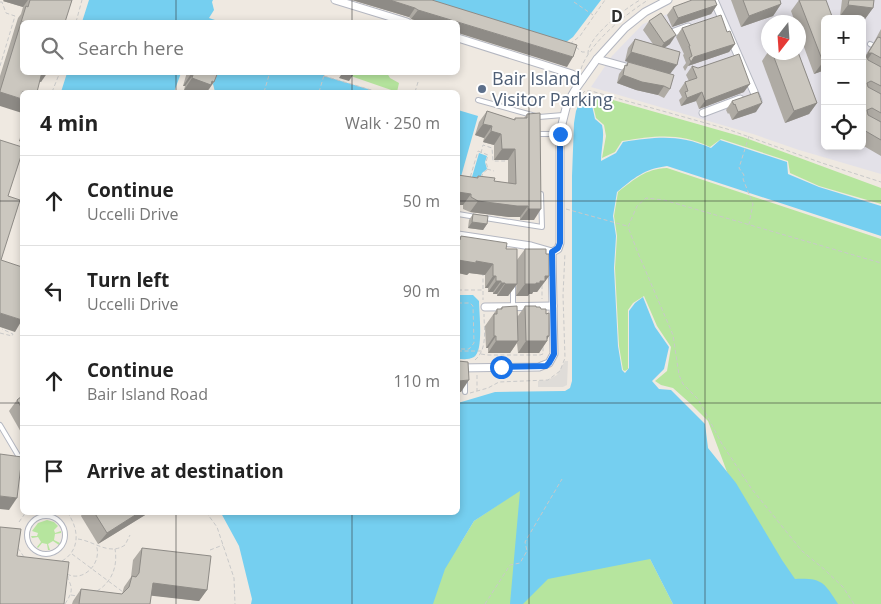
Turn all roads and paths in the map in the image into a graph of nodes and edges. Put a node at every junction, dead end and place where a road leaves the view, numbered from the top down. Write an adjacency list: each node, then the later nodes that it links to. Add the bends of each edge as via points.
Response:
1 (82, 0): 13 (path)
2 (334, 0): 14 (street)
3 (606, 0): 10 (path)
4 (640, 0): 22 (path, via 599,34 588,48)
5 (648, 0): 22 (path, via 620,20)
6 (668, 0): 25 (street, via 635,19)
7 (714, 0): 11 (street)
8 (0, 2): 26 (path, via 6,13 15,16)
9 (574, 2): 10 (path)
10 (594, 15): 18 (path)
11 (722, 16): 12 (street); 23 (street)
12 (713, 19)
13 (77, 20)
14 (400, 20)
15 (663, 22): 16 (street, via 671,37)
16 (696, 25)
17 (460, 39): 32 (street)
18 (572, 43): 20 (path); 22 (path, via 578,50)
19 (870, 44): 21 (lane)
20 (568, 45)
21 (881, 50)
22 (588, 53): 27 (path)
23 (738, 55): 24 (street); 41 (street)
24 (730, 58)
25 (597, 59): 28 (street); 32 (street)
26 (0, 66)
27 (579, 72)
28 (642, 72)
29 (59, 75): 35 (path)
30 (269, 75): 36 (path)
31 (324, 76): 34 (path); 37 (path)
32 (582, 80): 45 (street)
33 (418, 82): 39 (path)
34 (368, 89): 38 (path)
35 (53, 90)
36 (265, 90)
37 (320, 90)
38 (371, 90)
39 (416, 90)
40 (579, 93): 49 (path, via 591,91)
41 (754, 94): 43 (street); 44 (street)
42 (478, 100): 46 (lane)
43 (760, 104)
44 (703, 112)
45 (563, 114): 46 (lane); 48 (street)
46 (539, 117): 47 (lane)
47 (540, 134): 48 (lane); 50 (lane)
48 (560, 134): 63 (street, via 560,243)
49 (748, 136): 55 (path); 59 (path, via 739,168 753,204)
50 (540, 140)
51 (505, 152): 52 (path, via 505,161 493,161 492,148 483,145)
52 (481, 153): 53 (path, via 488,155); 53 (path, via 478,151 470,178 480,181)
53 (488, 169): 54 (path)
54 (494, 171)
55 (881, 182)
56 (541, 191): 58 (lane, via 542,227)
57 (565, 208): 60 (path)
58 (460, 214)
59 (749, 224): 60 (path, via 646,198 637,206); 64 (path)
60 (628, 226): 121 (path, via 673,335 683,384 698,399 751,488 802,551 843,587)
61 (460, 235): 63 (street)
62 (565, 251): 80 (path)
63 (552, 252): 72 (street)
64 (881, 263)
65 (483, 272): 69 (path)
66 (513, 280): 74 (lane)
67 (542, 285): 70 (path)
68 (460, 290): 69 (path)
69 (483, 290): 84 (path, via 484,342)
70 (542, 302)
71 (460, 303): 82 (path, via 474,306 474,343 469,349)
72 (553, 306): 74 (street); 87 (street, via 554,354 549,363 539,367)
73 (485, 307): 74 (street)
74 (513, 307): 75 (lane)
75 (513, 316)
76 (2, 329): 77 (path, via 13,334)
77 (0, 333)
78 (543, 348): 85 (path, via 540,355)
79 (559, 348): 80 (path)
80 (565, 348): 89 (path, via 563,367 553,378 499,382)
81 (460, 350): 84 (path)
82 (460, 350)
83 (514, 352): 85 (path)
84 (481, 353): 85 (path); 86 (path)
85 (514, 355)
86 (473, 361)
87 (461, 367): 90 (lane)
88 (477, 371): 89 (path)
89 (477, 391): 90 (path)
90 (465, 394)
91 (0, 425): 92 (lane)
92 (20, 459)
93 (562, 479): 120 (path, via 525,542 527,552 524,557 520,563 510,565)
94 (24, 515): 99 (path)
95 (42, 515): 96 (lane, via 30,523 27,537 33,550 46,555 59,550 65,532 59,520)
96 (47, 515)
97 (69, 515): 101 (path, via 74,523)
98 (208, 515): 104 (path, via 217,527)
99 (19, 522)
100 (130, 535): 105 (path, via 125,545)
101 (76, 538): 103 (path); 107 (path)
102 (17, 544): 108 (path)
103 (96, 545): 105 (path); 110 (path, via 98,553)
104 (223, 545): 106 (path); 119 (path, via 234,578)
105 (115, 549): 113 (path, via 116,566)
106 (210, 550)
107 (71, 554): 109 (path); 110 (path)
108 (25, 557)
109 (59, 563)
110 (91, 569): 112 (path, via 82,576); 113 (path)
111 (63, 571): 112 (path)
112 (69, 575): 116 (path)
113 (108, 582): 114 (path); 115 (path)
114 (95, 592)
115 (123, 592)
116 (71, 595): 117 (path); 118 (path)
117 (81, 596)
118 (65, 604)
119 (235, 604)
120 (485, 604)
121 (854, 604)

